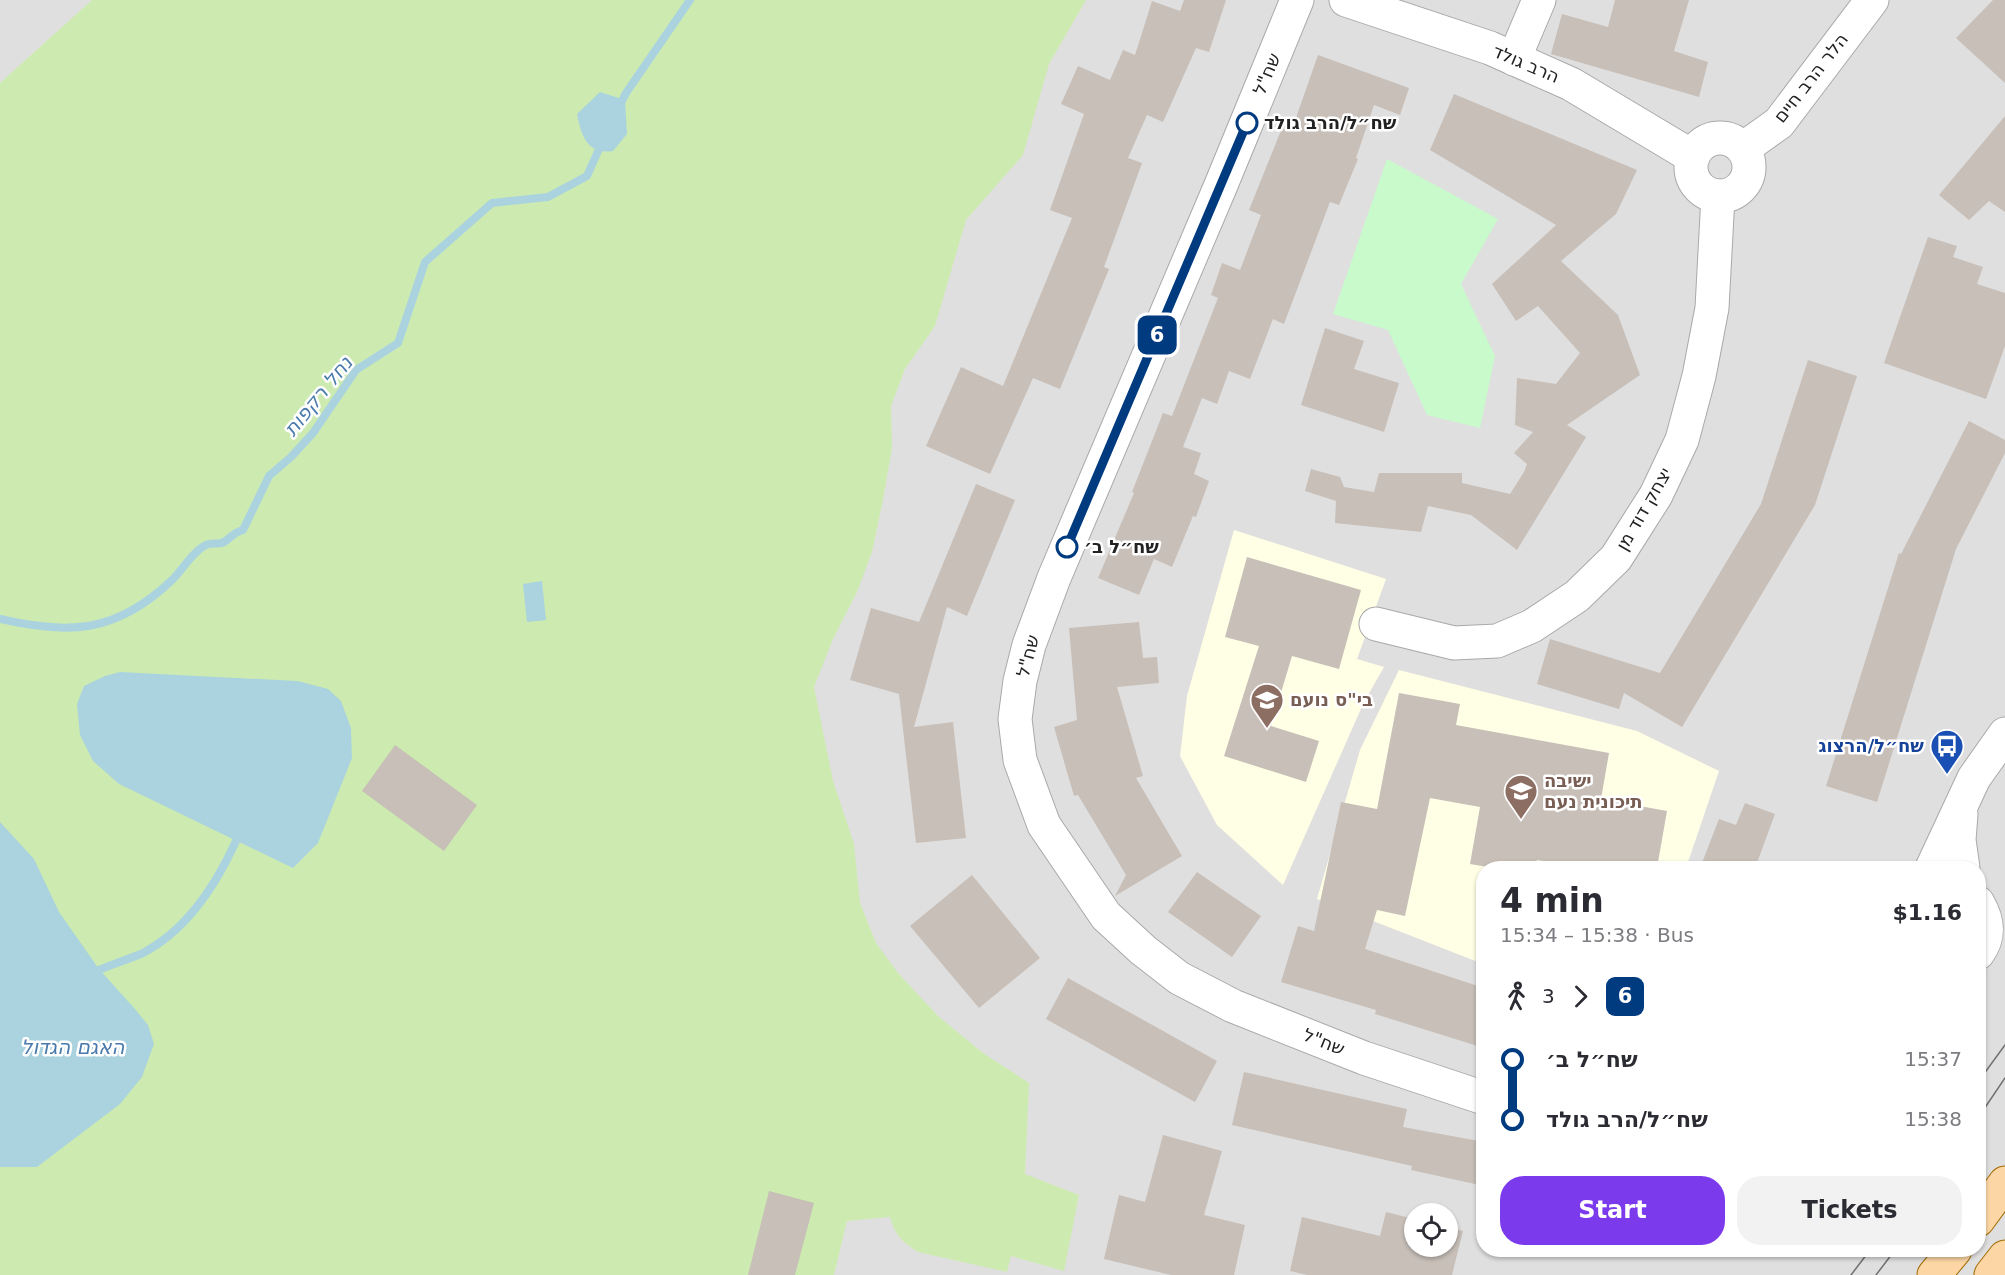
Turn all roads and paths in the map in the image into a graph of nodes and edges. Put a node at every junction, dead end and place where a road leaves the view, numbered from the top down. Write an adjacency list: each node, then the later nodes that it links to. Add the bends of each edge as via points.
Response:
1 (1297, 0): 14 (street, שח"ל, via 1029,645 1015,719 1020,760 1044,825 1106,916 1179,978 1233,1006 1364,1058)
2 (1346, 0): 5 (street, הרב גולד)
3 (1539, 0): 5 (street)
4 (1872, 0): 6 (street, הלר הרב חיים, via 1779,123)
5 (1514, 59): 7 (street, הרב גולד, via 1571,84)
6 (1744, 148): 7 (street, via 1725,138 1714,138 1705,141); 8 (street, via 1750,168 1748,178 1738,191)
7 (1693, 157): 8 (street, via 1691,168 1698,186)
8 (1718, 196): 9 (street, יצחק דוד מן, via 1712,308 1682,440 1656,495 1616,558 1577,596 1532,626 1497,641 1454,643)
9 (1376, 624)
10 (2005, 734): 11 (street)
11 (1963, 799): 12 (street); 13 (street, via 1959,840)
12 (1935, 861)
13 (1962, 861)
14 (1476, 1095)
15 (2005, 1183): 16 (main road)
16 (1986, 1209)
17 (1949, 1257): 19 (main road)
18 (2005, 1257): 20 (main road)
19 (1934, 1275)
20 (1991, 1275)

